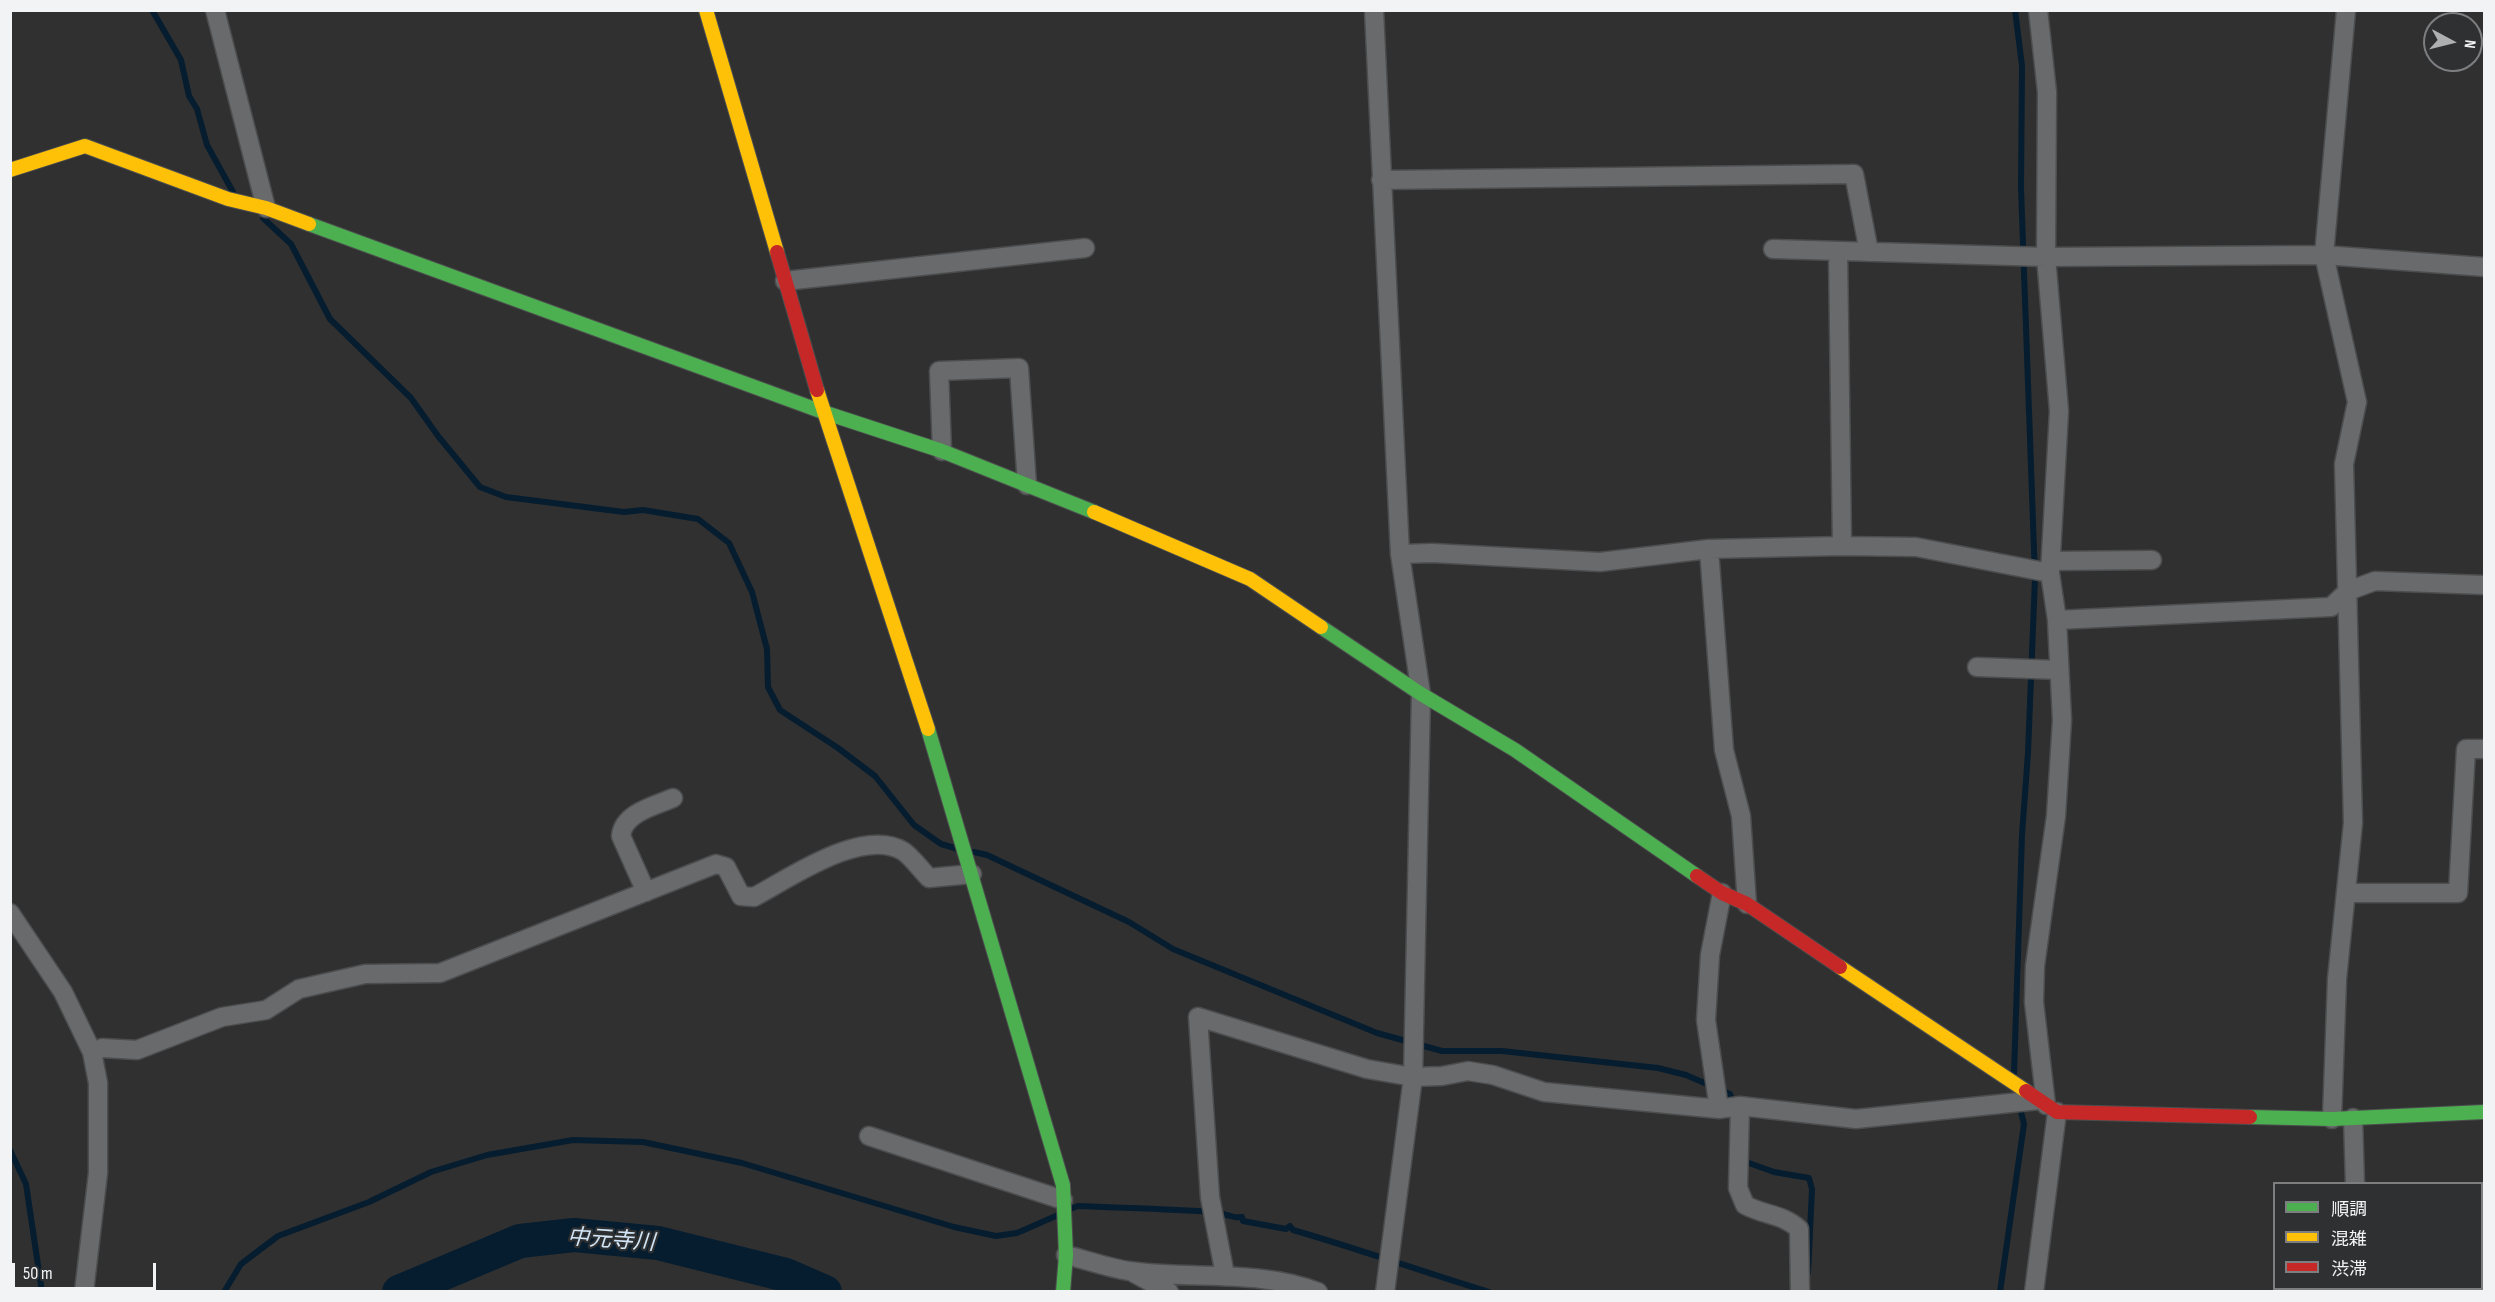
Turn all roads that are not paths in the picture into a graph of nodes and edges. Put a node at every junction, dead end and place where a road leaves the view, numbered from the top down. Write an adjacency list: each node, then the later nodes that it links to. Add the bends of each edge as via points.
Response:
1 (215, 10): 8 (street)
2 (706, 10): 16 (street)
3 (1374, 10): 7 (street)
4 (2038, 10): 14 (street, via 2047,92)
5 (2346, 10): 13 (street)
6 (10, 170): 8 (street, via 85,146 228,199)
7 (1381, 180): 12 (street, via 1854,174); 22 (street)
8 (266, 208): 17 (street)
9 (1085, 248): 16 (street)
10 (1773, 249): 11 (street)
11 (1838, 251): 12 (street); 20 (street)
12 (1869, 252): 14 (street)
13 (2324, 255): 14 (street); 15 (street); 26 (street, via 2357,402 2344,464)
14 (2046, 257): 24 (street, via 2059,411)
15 (2484, 267)
16 (785, 281): 17 (street)
17 (823, 412): 18 (street); 33 (street)
18 (942, 451): 19 (street); 19 (street, via 939,371 1019,368)
19 (1027, 485): 30 (street, via 1250,579)
20 (1842, 546): 21 (street); 24 (street, via 1916,547)
21 (1709, 549): 22 (street, via 1600,562); 37 (street, via 1724,750 1741,816)
22 (1400, 554): 30 (street)
23 (2152, 560): 24 (street)
24 (2051, 567): 27 (street)
25 (2484, 585): 26 (street, via 2375,581)
26 (2348, 591): 27 (street, via 2331,607); 36 (street, via 2353,823)
27 (2056, 620): 29 (street)
28 (1977, 668): 29 (street)
29 (2059, 670): 42 (street, via 2062,720 2056,816 2035,966 2034,1002)
30 (1421, 694): 35 (street, via 1515,750); 40 (street)
31 (2484, 749): 36 (street, via 2466,749 2458,893)
32 (673, 798): 34 (street, via 621,826 621,836)
33 (972, 874): 34 (street, via 929,878 902,851 878,845 845,850 754,897 741,896 726,867 716,864); 49 (street, via 1063,1185)
34 (646, 892): 39 (street, via 440,973 354,976 298,989 266,1010 222,1017 137,1050)
35 (1722, 893): 37 (street); 43 (street, via 1710,955 1706,1020)
36 (2346, 893): 46 (street, via 2337,979)
37 (1747, 904): 42 (street)
38 (10, 913): 54 (street, via 63,992 92,1052 98,1083 98,1173)
39 (102, 1048)
40 (1413, 1077): 43 (street, via 1468,1071 1544,1092); 52 (street, via 1367,1069 1198,1017 1210,1197); 57 (street)
41 (1740, 1106): 42 (street, via 1856,1119); 43 (street); 58 (street, via 1738,1188 1745,1205 1762,1214 1788,1219 1800,1229)
42 (2047, 1106): 46 (street); 59 (street)
43 (1719, 1109)
44 (2484, 1112): 45 (street)
45 (2352, 1118): 46 (street); 48 (street)
46 (2332, 1119)
47 (869, 1136): 49 (street)
48 (2355, 1182)
49 (1064, 1200): 50 (street)
50 (1066, 1255): 51 (street); 53 (street)
51 (1130, 1271): 52 (street); 55 (street)
52 (1225, 1275): 56 (street, via 1301,1285)
53 (1064, 1285)
54 (84, 1292)
55 (1169, 1292)
56 (1318, 1292)
57 (1385, 1292)
58 (1800, 1292)
59 (2034, 1292)

